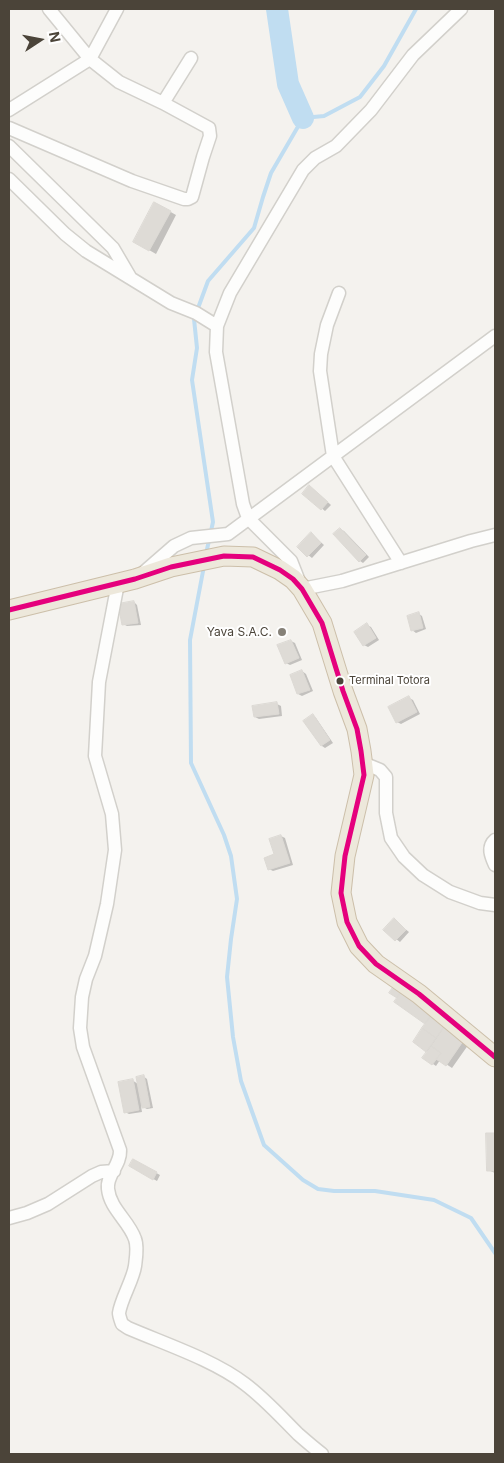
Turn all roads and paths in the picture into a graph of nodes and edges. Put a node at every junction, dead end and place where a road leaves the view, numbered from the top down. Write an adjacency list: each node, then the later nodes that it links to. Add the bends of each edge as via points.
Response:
1 (49, 9): 5 (street)
2 (117, 9): 5 (street)
3 (461, 9): 13 (street, via 412,54 371,110 336,146 315,158 303,170 230,294)
4 (191, 58): 6 (street)
5 (90, 59): 6 (street, via 119,82); 7 (street)
6 (163, 103): 8 (street, via 209,128 210,132 192,197 184,200)
7 (9, 110)
8 (9, 128)
9 (9, 146): 11 (street, via 112,248)
10 (9, 180): 11 (street, via 65,234)
11 (131, 279): 13 (street)
12 (339, 293): 15 (street, via 327,325 320,372)
13 (217, 326): 16 (street, via 216,352)
14 (495, 336): 15 (street)
15 (334, 456): 16 (street); 18 (street)
16 (248, 518): 19 (street, via 228,534 191,538 174,546); 20 (street, via 291,561)
17 (495, 535): 18 (street)
18 (401, 563): 20 (street)
19 (127, 581): 20 (highway, via 224,556 254,557 280,570); 21 (highway); 27 (street, via 99,682 95,756 112,814 115,850 107,904 82,997 80,1028 120,1150 121,1156)
20 (302, 589): 22 (highway, via 322,623 357,729)
21 (9, 610)
22 (363, 763): 25 (street, via 386,776 386,813 391,838 404,857 450,892); 26 (highway, via 364,775 345,856 341,893 347,922 359,946 376,964 419,994)
23 (495, 840): 24 (street, via 490,854)
24 (495, 865)
25 (495, 905)
26 (495, 1057)
27 (114, 1171): 28 (street, via 92,1176 48,1204); 29 (street, via 108,1181 109,1194 136,1240 135,1267 119,1314 122,1324 226,1371 270,1405)
28 (9, 1218)
29 (322, 1454)

